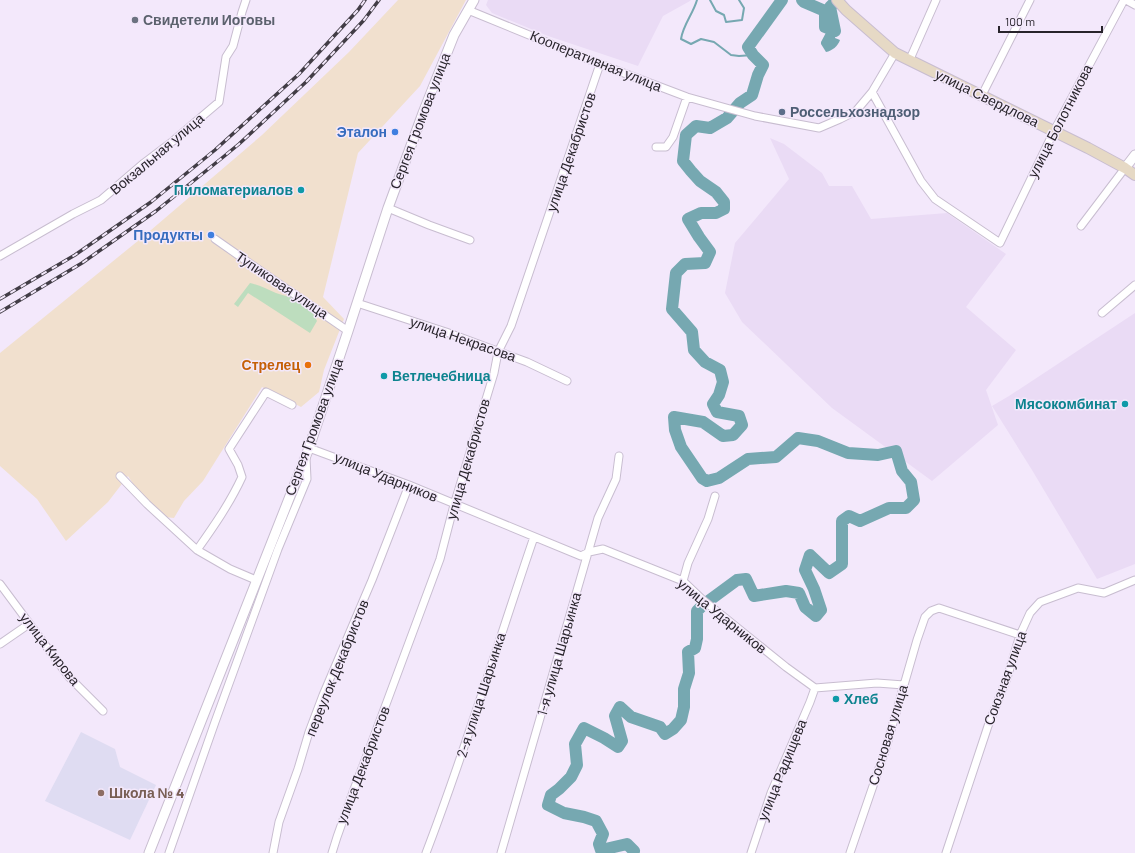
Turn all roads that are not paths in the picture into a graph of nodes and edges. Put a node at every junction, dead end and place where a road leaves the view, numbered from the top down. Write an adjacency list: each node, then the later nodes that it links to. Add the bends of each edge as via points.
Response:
1 (246, 0): 24 (street, Вокзальная улица, via 233,46 226,57 219,102 101,200)
2 (474, 0): 8 (street, Сергея Громова улица)
3 (837, 0): 9 (main road, улица Свердлова)
4 (936, 0): 10 (street)
5 (1030, 0): 13 (street)
6 (1125, 0): 7 (street); 15 (street, улица Болотникова)
7 (1135, 5)
8 (468, 10): 11 (street, Кооперативная улица); 20 (street, Сергея Громова улица, via 454,35 422,114)
9 (894, 53): 10 (main road, улица Свердлова); 12 (street)
10 (910, 59): 13 (main road, улица Свердлова)
11 (600, 64): 14 (street, Кооперативная улица); 29 (street, улица Декабристов, via 511,326)
12 (872, 92): 14 (street, Кооперативная улица, via 856,111 819,128 755,116); 15 (street, улица Болотникова, via 921,181 935,199 1000,243)
13 (982, 95): 15 (main road, улица Свердлова)
14 (687, 97): 16 (street, via 670,142 666,147)
15 (1054, 131): 18 (main road, улица Свердлова)
16 (656, 147)
17 (1135, 155): 18 (street)
18 (1125, 168): 19 (main road, улица Свердлова); 21 (street)
19 (1135, 175)
20 (388, 208): 23 (street); 26 (street, Сергея Громова улица)
21 (1081, 226)
22 (215, 239): 28 (street, Тупиковая улица)
23 (470, 240)
24 (0, 256)
25 (1135, 285): 27 (street)
26 (357, 303): 28 (street, Сергея Громова улица); 29 (street, улица Некрасова)
27 (1102, 313)
28 (348, 331): 32 (street, Сергея Громова улица)
29 (498, 352): 30 (street, улица Некрасова, via 527,362); 37 (street, улица Декабристов)
30 (567, 381)
31 (292, 405): 39 (street, via 266,392 229,449 242,477 216,523)
32 (307, 452): 35 (street, улица Ударников); 41 (street, Сергея Громова улица); 52 (street, via 307,479 276,556)
33 (619, 456): 40 (street, 1-я улица Шарьинка, via 616,479 598,518)
34 (120, 476): 39 (street)
35 (409, 485): 37 (street, улица Ударников); 53 (street, переулок Декабристов, via 309,732 279,822)
36 (715, 496): 43 (street)
37 (454, 505): 38 (street, улица Ударников); 54 (street, улица Декабристов, via 440,559)
38 (534, 537): 40 (street, улица Ударников, via 581,556); 55 (street, 2-я улица Шарьинка, via 472,728)
39 (197, 550): 41 (street, via 230,570)
40 (589, 552): 43 (street, улица Ударников, via 603,549); 56 (street, 1-я улица Шарьинка)
41 (256, 580): 51 (street, Сергея Громова улица)
42 (1135, 580): 46 (street, Союзная улица, via 1104,593 1078,588 1040,602 1030,613)
43 (683, 581): 49 (street, улица Ударников, via 703,600)
44 (0, 584): 45 (street, улица Кирова)
45 (29, 624): 47 (street); 50 (street, улица Кирова, via 69,677)
46 (1020, 635): 48 (street, Сосновая улица, via 939,608 931,611 925,617); 59 (street, Союзная улица)
47 (0, 644)
48 (904, 685): 49 (street, via 877,683); 58 (street, Сосновая улица, via 885,751)
49 (815, 688): 57 (street, улица Радищева, via 771,793)
50 (103, 711)
51 (149, 853)
52 (169, 853)
53 (274, 853)
54 (332, 853)
55 (426, 853)
56 (501, 853)
57 (751, 853)
58 (850, 853)
59 (946, 853)

